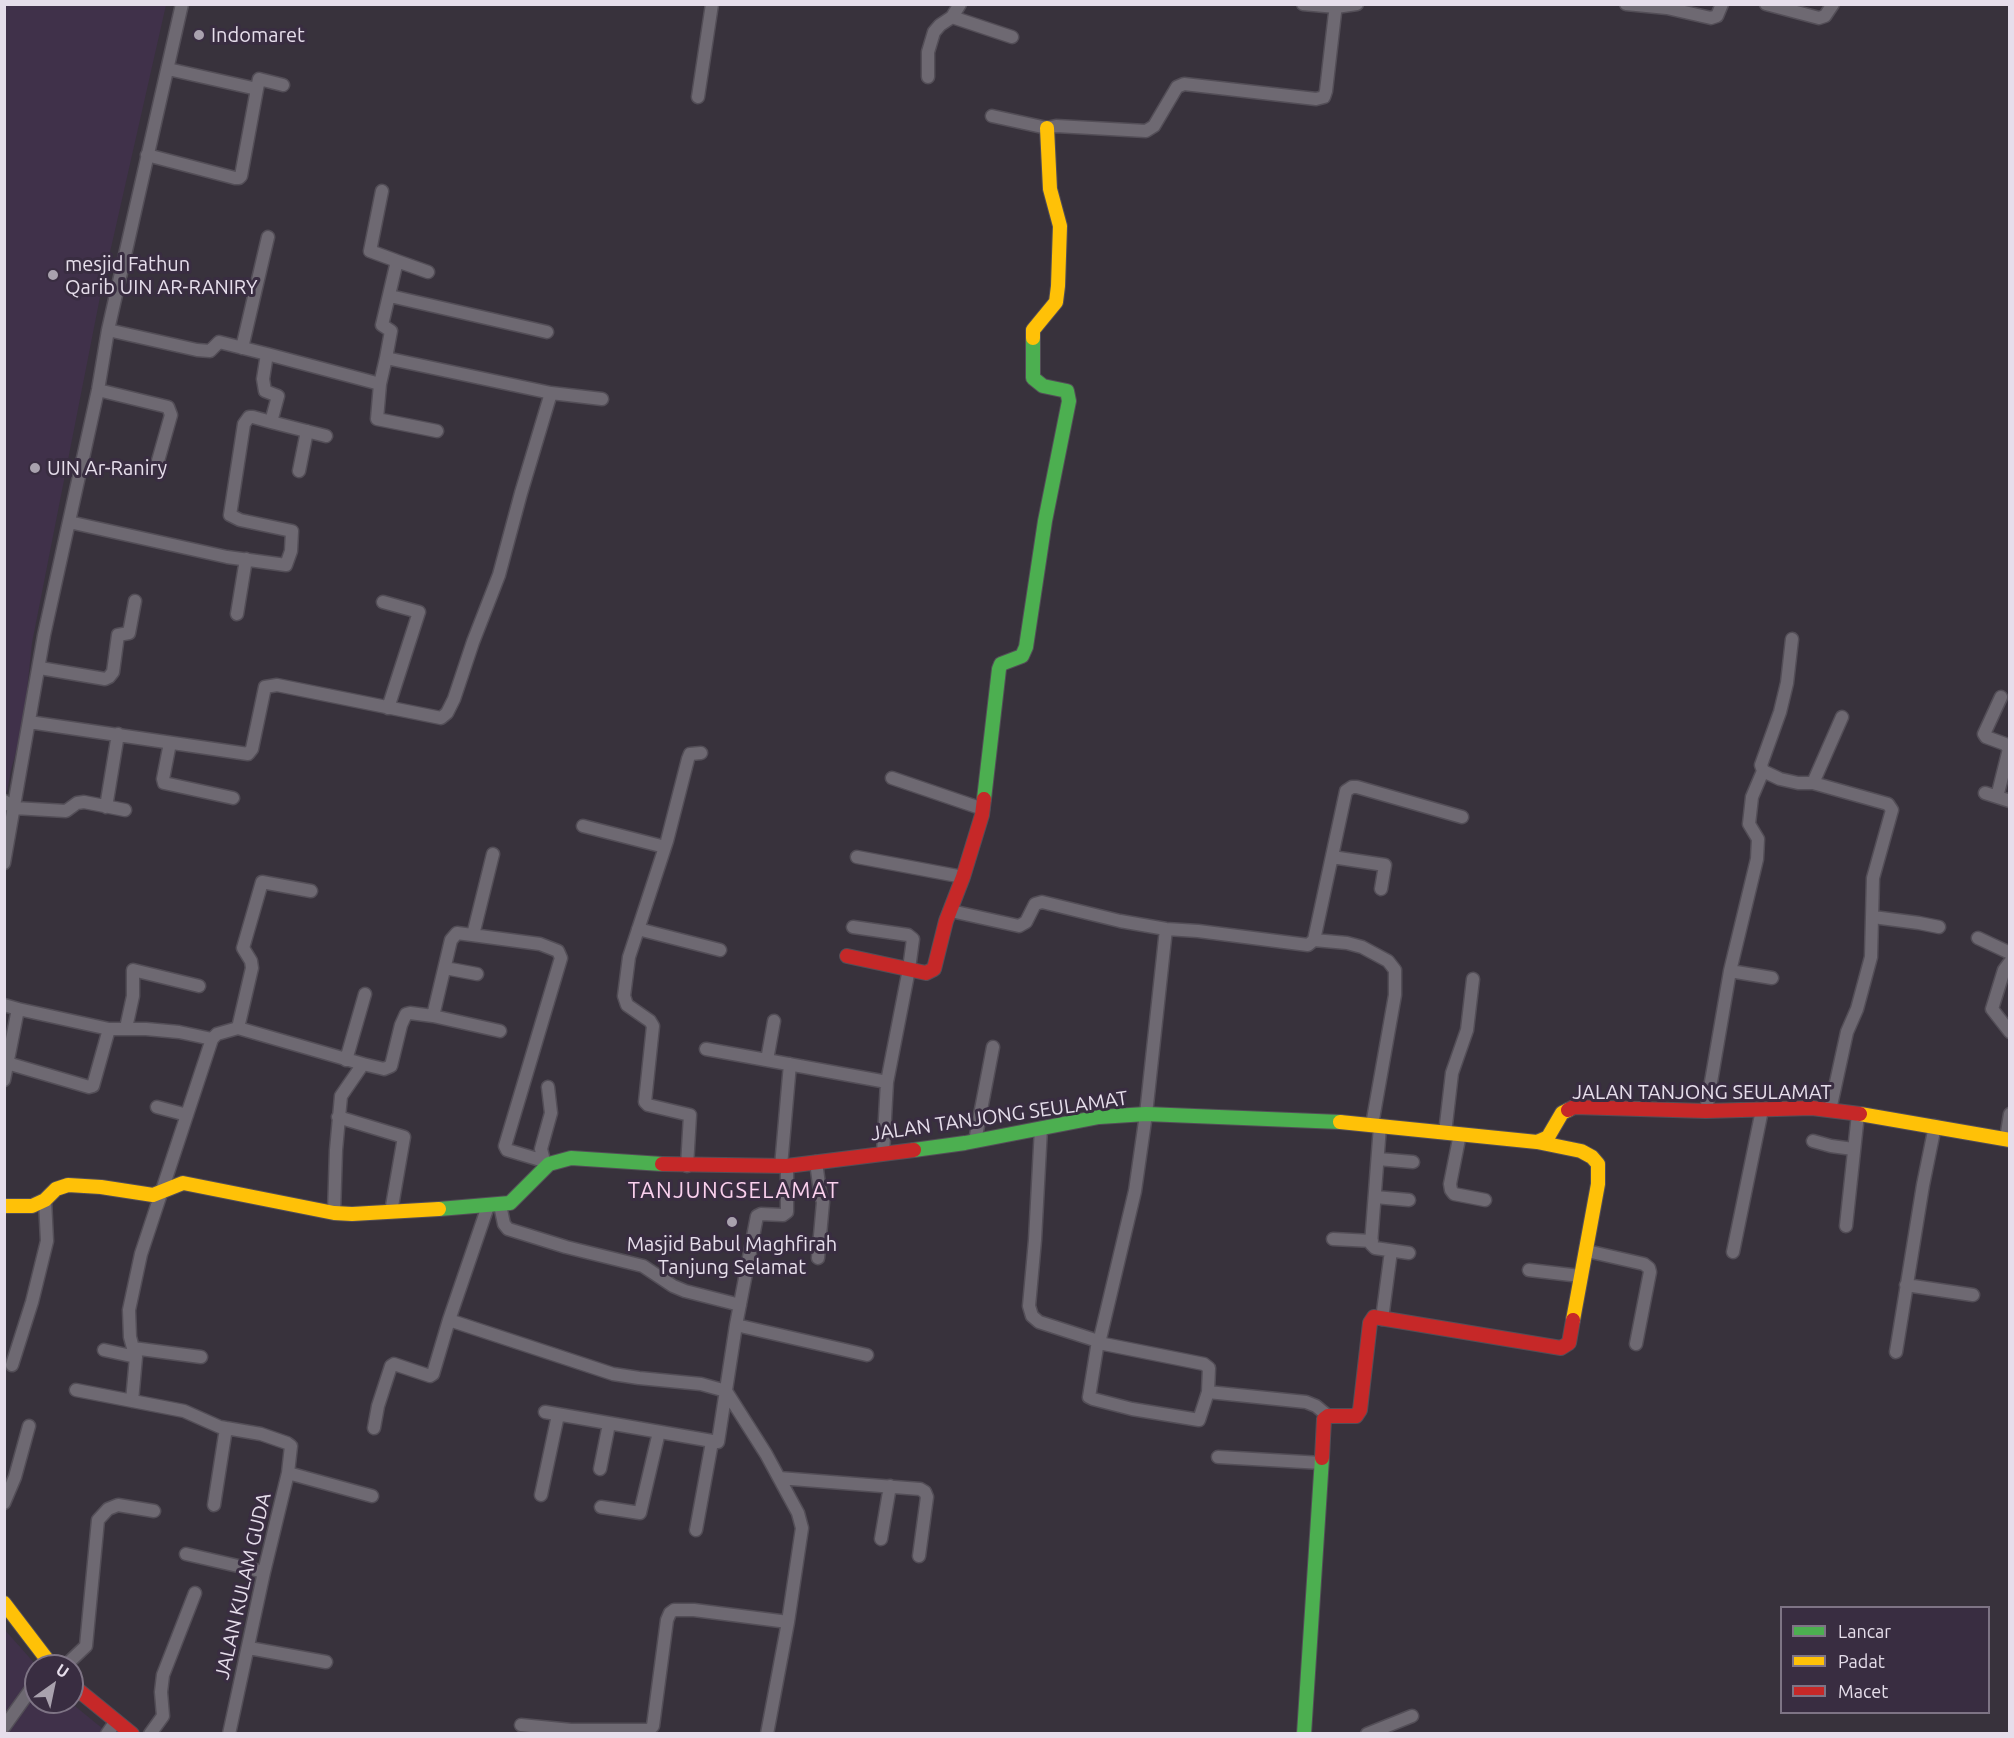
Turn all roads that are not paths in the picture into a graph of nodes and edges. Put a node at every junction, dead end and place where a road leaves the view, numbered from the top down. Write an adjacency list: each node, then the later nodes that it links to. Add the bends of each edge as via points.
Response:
1 (182, 4): 13 (street)
2 (712, 4): 17 (street)
3 (960, 4): 11 (street)
4 (1303, 4): 10 (street)
5 (1357, 4): 10 (street)
6 (1626, 4): 7 (street, via 1711,18)
7 (1722, 4)
8 (1766, 4): 9 (street, via 1819,18)
9 (1833, 4)
10 (1336, 6): 19 (street, via 1324,97 1184,84 1177,87 1150,130)
11 (952, 17): 12 (street); 14 (street, via 934,32 928,51)
12 (1012, 37)
13 (168, 69): 16 (street); 20 (street)
14 (928, 76)
15 (283, 85): 16 (street, via 259,79)
16 (257, 89): 20 (street, via 239,178)
17 (698, 97)
18 (992, 116): 19 (street)
19 (1047, 128): 62 (street, via 1050,189 1060,226 1058,286 1056,302 1033,330 1033,378 1036,383 1067,391 1069,401 1045,520 1026,647 1022,656 1001,664 999,669)
20 (147, 155): 26 (street)
21 (382, 191): 23 (street, via 370,251)
22 (268, 237): 28 (street)
23 (397, 261): 24 (street); 25 (street)
24 (428, 273)
25 (390, 296): 27 (street); 30 (street, via 382,325 391,331)
26 (108, 330): 28 (street, via 196,350 210,351 219,342); 32 (street)
27 (547, 332)
28 (242, 348): 29 (street)
29 (267, 354): 31 (street); 35 (street, via 265,391 278,396)
30 (386, 358): 31 (street); 33 (street)
31 (380, 384): 37 (street, via 377,419)
32 (98, 390): 39 (street, via 168,407 171,415); 41 (street)
33 (551, 393): 34 (street); 49 (street, via 499,575 447,713 441,718)
34 (602, 399)
35 (272, 422): 36 (street); 42 (street, via 249,417 244,424 230,515 292,531 291,550 286,565)
36 (307, 431): 38 (street); 40 (street)
37 (437, 431)
38 (326, 435)
39 (158, 461)
40 (299, 471)
41 (69, 522): 42 (street); 47 (street)
42 (246, 560): 45 (street)
43 (135, 601): 47 (street, via 129,633 118,635 110,676 105,679)
44 (383, 602): 49 (street, via 418,612)
45 (237, 614)
46 (1792, 639): 55 (street, via 1787,683 1761,765)
47 (40, 668): 51 (street)
48 (2001, 697): 59 (street, via 1984,734 2009,749 1991,795)
49 (388, 708): 53 (street, via 277,685 265,687 248,754)
50 (1842, 717): 57 (street)
51 (29, 722): 52 (street); 60 (street)
52 (118, 734): 53 (street); 61 (street)
53 (170, 743): 58 (street, via 164,783)
54 (701, 753): 66 (street, via 690,753)
55 (1763, 771): 57 (street, via 1780,779); 89 (street, via 1752,797 1749,824 1758,839 1757,859)
56 (892, 778): 62 (street)
57 (1813, 783): 75 (street, via 1892,808 1876,860)
58 (233, 798)
59 (2010, 801)
60 (9, 805): 61 (street, via 66,811 84,802); 70 (street)
61 (106, 807): 63 (street)
62 (983, 809): 71 (street)
63 (125, 810)
64 (1462, 817): 69 (street, via 1352,787 1346,791)
65 (583, 826): 66 (street)
66 (665, 847): 78 (street)
67 (493, 854): 80 (street)
68 (857, 857): 71 (street)
69 (1332, 857): 72 (street, via 1385,865); 82 (street)
70 (4, 863)
71 (963, 877): 74 (street)
72 (1380, 889)
73 (310, 891): 101 (street, via 262,882 243,948 252,968)
74 (951, 911): 79 (street, via 1018,926 1026,922 1038,902); 88 (street, via 934,969 926,973)
75 (1873, 917): 77 (street); 117 (street, via 1871,957 1847,1032)
76 (852, 927): 88 (street, via 910,937 913,942)
77 (1939, 927)
78 (638, 929): 83 (street); 139 (street, via 629,957 624,996 627,1005 653,1026 644,1098 648,1105 690,1115)
79 (1166, 929): 82 (street, via 1305,945); 119 (street)
80 (473, 935): 86 (street, via 454,936); 136 (street, via 540,944 556,949 561,958 504,1146)
81 (1978, 938): 84 (street)
82 (1314, 940): 124 (street, via 1362,947 1388,961 1395,970 1395,995)
83 (720, 950)
84 (2010, 953)
85 (847, 956): 88 (street)
86 (445, 968): 90 (street); 97 (street)
87 (2008, 968): 103 (street, via 1992,1009)
88 (909, 969): 113 (street)
89 (1730, 971): 91 (street); 118 (street)
90 (477, 974)
91 (1772, 978)
92 (1473, 979): 127 (street, via 1467,1030 1452,1073)
93 (199, 986): 99 (street, via 133,970 133,996)
94 (365, 994): 107 (street)
95 (4, 1005): 96 (street)
96 (18, 1009): 100 (street); 109 (street)
97 (433, 1016): 102 (street); 110 (street, via 406,1014 391,1066)
98 (774, 1021): 108 (street)
99 (126, 1028): 100 (street); 104 (street)
100 (109, 1029): 109 (street, via 93,1086)
101 (238, 1029): 104 (street); 107 (street)
102 (500, 1031)
103 (2010, 1032)
104 (212, 1039): 122 (street)
105 (993, 1047): 130 (street)
106 (706, 1049): 108 (street)
107 (346, 1060): 110 (street)
108 (767, 1060): 111 (street)
109 (7, 1063): 112 (street)
110 (363, 1064): 123 (street, via 341,1096)
111 (789, 1064): 113 (street); 140 (street)
112 (4, 1080)
113 (888, 1082): 134 (street)
114 (548, 1087): 136 (street, via 551,1113 541,1149)
115 (157, 1107): 122 (street)
116 (1762, 1110): 117 (street, JALAN TANJONG SEULAMAT); 118 (street, JALAN TANJONG SEULAMAT); 155 (street)
117 (1830, 1110): 120 (street, JALAN TANJONG SEULAMAT)
118 (1706, 1111): 132 (street, JALAN TANJONG SEULAMAT, via 1569,1108 1548,1137)
119 (1146, 1114): 124 (street, JALAN TANJONG SEULAMAT); 126 (street, JALAN TANJONG SEULAMAT, via 1099,1117); 166 (street, via 1135,1191)
120 (1858, 1114): 125 (street, JALAN TANJONG SEULAMAT); 133 (street)
121 (2010, 1114): 129 (street)
122 (187, 1115): 141 (street)
123 (338, 1117): 148 (street, via 404,1137); 149 (street)
124 (1376, 1126): 127 (street, JALAN TANJONG SEULAMAT); 135 (street)
125 (1935, 1126): 129 (street, JALAN TANJONG SEULAMAT); 160 (street)
126 (1041, 1128): 130 (street, JALAN TANJONG SEULAMAT); 166 (street, via 1030,1312 1039,1322)
127 (1445, 1133): 128 (street, JALAN TANJONG SEULAMAT)
128 (1460, 1134): 132 (street, JALAN TANJONG SEULAMAT); 145 (street, via 1451,1190)
129 (2008, 1140)
130 (975, 1141): 134 (street, JALAN TANJONG SEULAMAT)
131 (1814, 1141): 133 (street)
132 (1537, 1142): 154 (street, via 1581,1151 1598,1164)
133 (1853, 1149): 150 (street)
134 (883, 1154): 137 (street, JALAN TANJONG SEULAMAT)
135 (1378, 1160): 138 (street); 142 (street)
136 (546, 1162): 139 (street, JALAN TANJONG SEULAMAT, via 571,1158); 146 (street, via 510,1203)
137 (816, 1162): 140 (street, JALAN TANJONG SEULAMAT); 157 (street, via 824,1202)
138 (1413, 1162)
139 (687, 1166): 140 (street, JALAN TANJONG SEULAMAT)
140 (784, 1166): 162 (street, via 787,1212 757,1216)
141 (163, 1191): 143 (street, via 153,1195 68,1185 56,1189); 149 (street, via 189,1183); 170 (street, via 134,1279 129,1321)
142 (1375, 1197): 144 (street); 152 (street)
143 (45, 1200): 147 (street, via 32,1206); 173 (street, via 47,1241)
144 (1409, 1200)
145 (1485, 1200)
146 (494, 1205): 148 (street); 162 (street, via 508,1229 643,1266 685,1291); 164 (street)
147 (4, 1206)
148 (391, 1212): 149 (street)
149 (334, 1213)
150 (1846, 1226)
151 (1334, 1239): 152 (street)
152 (1372, 1240): 153 (street, via 1375,1248)
153 (1391, 1251): 156 (street); 163 (street)
154 (1587, 1251): 159 (street); 167 (street, via 1649,1268)
155 (1733, 1252)
156 (1409, 1253)
157 (818, 1258)
158 (1529, 1270): 159 (street)
159 (1580, 1276): 163 (street, via 1569,1343 1561,1348)
160 (1906, 1285): 161 (street); 169 (street)
161 (1973, 1295)
162 (740, 1305): 165 (street)
163 (1382, 1319): 178 (street, via 1374,1317 1370,1323 1360,1410 1356,1416)
164 (449, 1320): 175 (street, via 613,1374 701,1384); 182 (street, via 433,1374 394,1364 388,1369)
165 (736, 1325): 171 (street); 175 (street)
166 (1099, 1343): 176 (street, via 1204,1364 1209,1368); 176 (street, via 1088,1393 1093,1400 1199,1420)
167 (1636, 1344)
168 (104, 1350): 170 (street)
169 (1896, 1352)
170 (135, 1353): 172 (street); 177 (street)
171 (867, 1355)
172 (201, 1358)
173 (12, 1365)
174 (76, 1390): 177 (street)
175 (726, 1391): 184 (street, via 719,1441); 189 (street)
176 (1208, 1392): 178 (street, via 1306,1402)
177 (132, 1401): 181 (street, via 184,1411)
178 (1328, 1416): 186 (street, via 1324,1419)
179 (609, 1424): 183 (street); 187 (street); 191 (street, via 551,1413)
180 (29, 1426): 193 (street)
181 (226, 1428): 188 (street, JALAN KULAM GUDA, via 287,1443 291,1446); 194 (street)
182 (374, 1428)
183 (659, 1432): 184 (street); 195 (street, via 640,1513)
184 (712, 1442): 197 (street)
185 (1218, 1457): 186 (street)
186 (1322, 1463): 221 (street)
187 (600, 1469)
188 (288, 1473): 192 (street); 201 (street, JALAN KULAM GUDA)
189 (779, 1478): 190 (street); 204 (street, via 802,1528)
190 (890, 1486): 198 (street); 200 (street, via 920,1488 925,1492)
191 (541, 1495)
192 (372, 1496)
193 (4, 1503)
194 (214, 1506)
195 (601, 1507)
196 (154, 1511): 207 (street, via 118,1505 98,1520 86,1646)
197 (696, 1530)
198 (881, 1539)
199 (186, 1554): 201 (street)
200 (920, 1556)
201 (264, 1572): 205 (street, JALAN KULAM GUDA)
202 (195, 1593): 218 (street, via 162,1681 164,1716)
203 (4, 1604): 206 (street)
204 (788, 1622): 215 (street, via 674,1610 667,1620 653,1726 649,1730); 220 (street)
205 (249, 1648): 208 (street); 219 (street, JALAN KULAM GUDA)
206 (46, 1654)
207 (73, 1654)
208 (326, 1662)
209 (84, 1695): 212 (street)
210 (24, 1699): 214 (street)
211 (1412, 1716): 222 (street)
212 (116, 1722): 216 (street); 217 (street)
213 (521, 1725): 215 (street)
214 (4, 1727)
215 (570, 1732)
216 (107, 1734)
217 (132, 1734)
218 (150, 1734)
219 (229, 1734)
220 (767, 1734)
221 (1304, 1734)
222 (1367, 1734)

